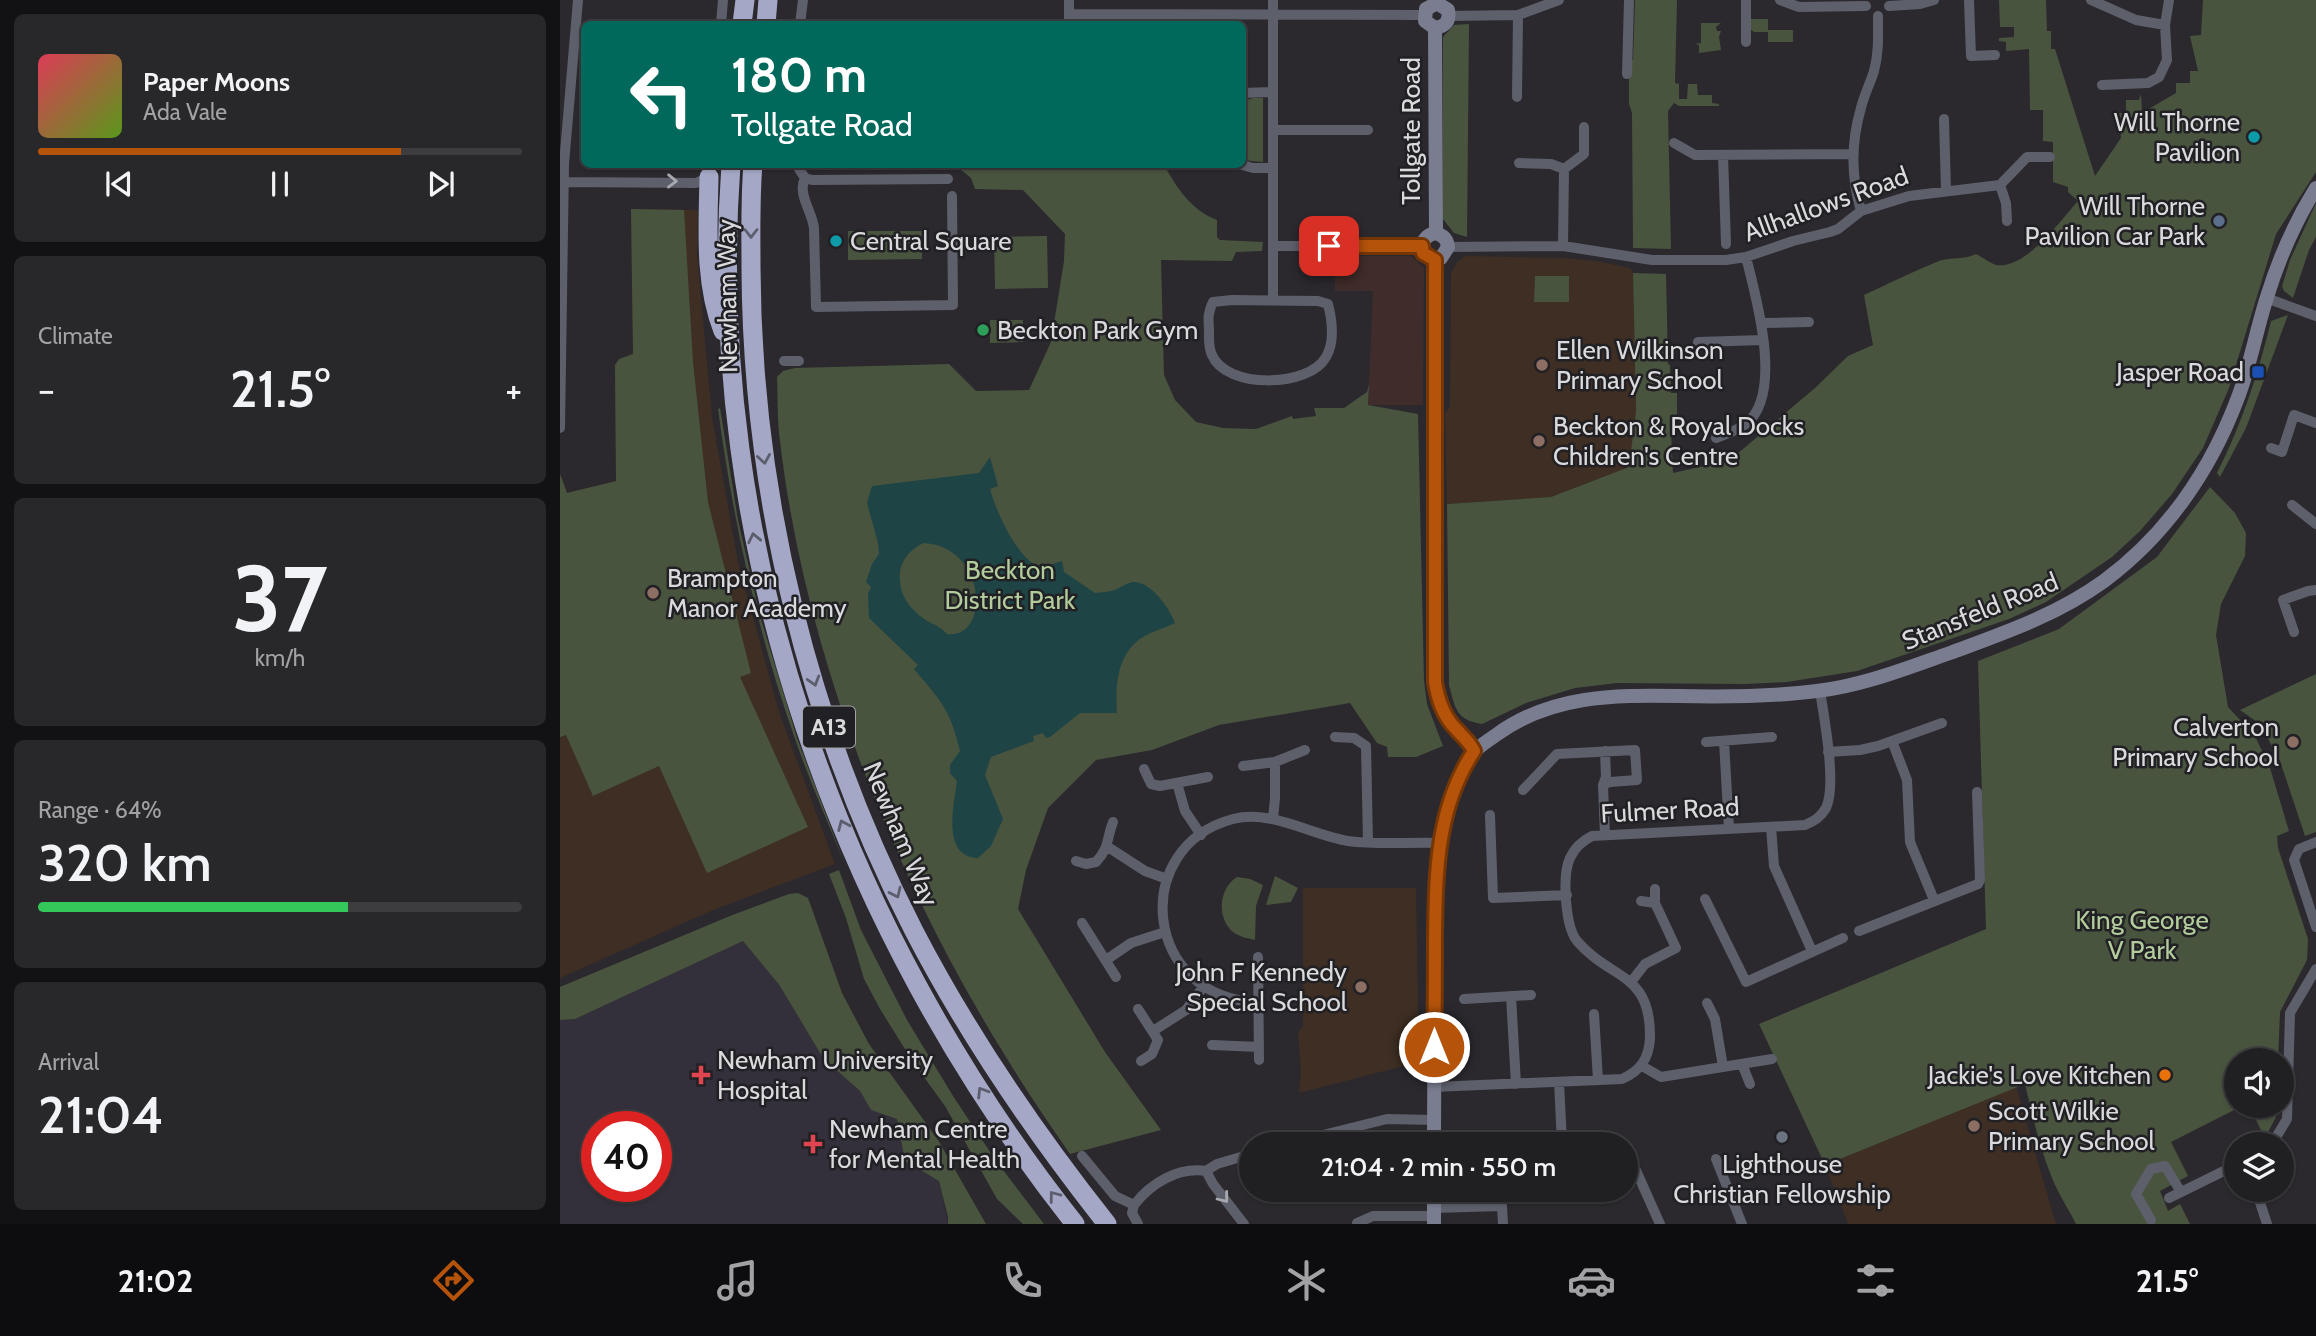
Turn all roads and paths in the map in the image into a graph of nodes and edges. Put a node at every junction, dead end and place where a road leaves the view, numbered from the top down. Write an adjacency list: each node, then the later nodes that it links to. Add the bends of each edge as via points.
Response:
1 (578, 0): 57 (street)
2 (723, 0): 26 (street)
3 (744, 0): 27 (highway)
4 (768, 0): 28 (highway)
5 (803, 0): 29 (street)
6 (1069, 0): 25 (street)
7 (1273, 0): 21 (street)
8 (1520, 0): 20 (street)
9 (1559, 0): 20 (street)
10 (1629, 0): 34 (street)
11 (1746, 0): 32 (street)
12 (1780, 0): 18 (street, via 1803,8)
13 (1934, 0): 19 (street)
14 (1969, 0): 33 (street, via 1970,56)
15 (2091, 0): 30 (street, via 2136,20)
16 (2169, 0): 30 (street)
17 (1437, 2): 22 (street); 23 (street)
18 (1867, 3): 24 (street, via 1871,14)
19 (1888, 3): 24 (street, via 1884,14)
20 (1520, 14): 23 (street); 38 (street)
21 (1273, 15): 22 (street); 25 (street); 36 (street)
22 (1424, 15): 31 (street, Tollgate Road)
23 (1449, 16): 31 (street, Tollgate Road, via 1447,23)
24 (1878, 16): 44 (street, via 1874,70 1860,110)
25 (1069, 19)
26 (721, 21)
27 (742, 21)
28 (766, 21)
29 (800, 21)
30 (2165, 25): 35 (street, via 2167,60 2159,77 2148,83)
31 (1435, 28): 64 (street, Tollgate Road)
32 (1746, 42)
33 (1995, 55)
34 (1627, 74)
35 (2102, 85)
36 (1273, 92): 37 (street); 41 (street)
37 (1246, 93)
38 (1517, 97)
39 (1944, 118): 60 (street)
40 (1584, 127): 53 (street, via 1584,154)
41 (1273, 130): 42 (street); 52 (street)
42 (1367, 130)
43 (1674, 144): 45 (street, via 1695,155)
44 (1853, 154): 45 (street); 62 (street)
45 (1723, 155): 65 (street)
46 (2050, 157): 58 (street, via 2027,157)
47 (1519, 163): 53 (street)
48 (1246, 166): 52 (street)
49 (731, 168): 80 (highway, Newham Way / A13)
50 (753, 168): 183 (highway, Newham Way / A13, one-way to 183, via 751,334 762,449 785,573 821,704 878,854 914,932 1000,1078)
51 (799, 168): 55 (street)
52 (1273, 168): 66 (street)
53 (1564, 169): 68 (street)
54 (709, 171): 57 (street, one-way to 54, via 696,183); 80 (highway, via 708,257 715,312)
55 (805, 178): 56 (street); 61 (street, via 803,195 814,228 816,307 953,305)
56 (948, 179)
57 (564, 182): 77 (street)
58 (2000, 185): 60 (street, Allhallows Road); 63 (street)
59 (2316, 188): 72 (street, Stansfeld Road, via 2290,235)
60 (1946, 191): 62 (street, Allhallows Road, via 1909,196)
61 (952, 196)
62 (1861, 211): 70 (street, Allhallows Road, via 1838,229)
63 (2007, 221)
64 (1436, 233): 67 (street, Tollgate Road, via 1423,239); 69 (street, Tollgate Road, via 1447,240)
65 (1726, 244)
66 (1273, 246): 67 (street); 73 (street)
67 (1422, 246): 71 (street, via 1423,253)
68 (1563, 246): 69 (street, Allhallows Road); 70 (street, Allhallows Road, via 1667,260)
69 (1448, 247): 71 (street)
70 (1746, 257): 75 (street)
71 (1435, 260): 99 (street, via 1435,682 1447,718)
72 (2266, 298): 74 (street); 91 (street, Stansfeld Road, via 2238,397 2210,460 2176,510 2128,561 2076,599 2023,626 1927,661)
73 (1273, 300): 73 (street, via 1328,304 1331,346 1326,359 1296,378 1272,380 1238,376 1221,367 1209,345 1208,311 1213,303)
74 (2316, 316)
75 (1763, 323): 76 (street); 78 (street)
76 (1809, 323)
77 (561, 334): 84 (street)
78 (1763, 340): 79 (street); 85 (street, via 1765,388 1756,412 1746,424)
79 (1698, 342)
80 (729, 349): 182 (highway, Newham Way / A13, one-way to 80, via 984,1094 916,981 880,912 823,779 797,706 755,541 738,442)
81 (799, 360): 82 (street)
82 (784, 361)
83 (2316, 423): 86 (street, via 2294,415 2282,452)
84 (560, 428)
85 (1716, 438)
86 (2271, 448)
87 (2292, 505): 88 (street)
88 (2316, 524)
89 (2316, 590): 90 (street, via 2283,600)
90 (2294, 632)
91 (1820, 691): 99 (street, Stansfeld Road, via 1754,696 1637,695 1565,702 1511,724); 101 (street, Fulmer Road)
92 (1941, 723): 96 (street)
93 (1335, 737): 117 (street, via 1354,738 1366,746)
94 (1772, 737): 95 (street)
95 (1724, 741): 97 (street); 114 (street)
96 (1892, 741): 101 (street); 126 (street, via 1907,780 1910,842)
97 (1706, 742)
98 (1305, 750): 102 (street)
99 (1474, 751): 119 (street, via 1447,808)
100 (1605, 751): 107 (street); 107 (street, via 1635,750 1637,780); 108 (street, via 1557,754)
101 (1828, 752): 113 (street, Fulmer Road, via 1829,800 1821,816 1805,825)
102 (1275, 762): 103 (street); 111 (street)
103 (1243, 766)
104 (1144, 769): 106 (street, via 1151,784)
105 (1208, 777): 106 (street)
106 (1177, 783): 115 (street, via 1185,811)
107 (1603, 785): 116 (street)
108 (1523, 790)
109 (1977, 792): 126 (street, via 1980,880)
110 (1490, 815): 124 (street, via 1493,898)
111 (1273, 819): 115 (street, via 1236,818); 117 (street, via 1324,836)
112 (1113, 822): 120 (street)
113 (1771, 827): 114 (street, Fulmer Road); 134 (street, via 1774,866)
114 (1729, 829): 116 (street, Fulmer Road)
115 (1201, 835): 122 (street, via 1182,850)
116 (1605, 835): 124 (street, Fulmer Road, via 1592,836 1574,849 1566,872)
117 (1368, 842): 119 (street)
118 (2316, 842): 130 (street, via 2300,849 2294,860)
119 (1439, 843): 161 (street)
120 (1108, 847): 121 (street, via 1097,862); 122 (street)
121 (1076, 861)
122 (1167, 879): 132 (street, via 1162,902)
123 (1655, 889): 128 (street)
124 (1567, 895): 139 (street, Fulmer Road, via 1568,920 1576,939)
125 (1705, 899): 134 (street, via 1746,982)
126 (1934, 900): 131 (street)
127 (1641, 901): 128 (street)
128 (1655, 903): 139 (street, via 1676,948 1645,964)
129 (1082, 923): 136 (street)
130 (2316, 927)
131 (1858, 931)
132 (1165, 932): 136 (street, via 1131,943); 140 (street, via 1180,964)
133 (1843, 938): 134 (street)
134 (1812, 951)
135 (1258, 957): 144 (street)
136 (1106, 960): 138 (street)
137 (2316, 969): 166 (street, via 2290,1013 2287,1119)
138 (1116, 977)
139 (1631, 982): 155 (street, Fulmer Road, via 1648,1010 1650,1051)
140 (1203, 987): 144 (street, via 1227,998); 148 (street, via 1186,1010)
141 (1531, 995): 142 (street)
142 (1511, 996): 143 (street); 159 (street)
143 (1464, 999)
144 (1258, 1002): 150 (street)
145 (1707, 1003): 156 (street, via 1715,1019)
146 (1138, 1009): 148 (street)
147 (1594, 1014): 157 (street)
148 (1153, 1031): 153 (street, via 1156,1048)
149 (1212, 1045): 150 (street)
150 (1259, 1047): 152 (street)
151 (1772, 1059): 154 (street)
152 (1259, 1060)
153 (1141, 1061)
154 (1742, 1064): 156 (street); 160 (street)
155 (1642, 1066): 156 (street, via 1661,1077); 157 (street, via 1622,1079)
156 (1723, 1067)
157 (1598, 1080): 158 (street)
158 (1559, 1082): 159 (street); 165 (street)
159 (1516, 1084): 161 (street)
160 (1750, 1084)
161 (1434, 1087): 162 (street)
162 (1434, 1120): 163 (street, via 1387,1119); 164 (street)
163 (1335, 1132)
164 (1434, 1132)
165 (1561, 1132)
166 (2279, 1132)
167 (1082, 1156): 177 (street, via 1115,1196)
168 (1239, 1158): 170 (street)
169 (1716, 1159): 188 (street)
170 (1206, 1171): 177 (street, via 1172,1174); 185 (street, one-way to 185)
171 (2224, 1171): 173 (street)
172 (1638, 1176): 187 (street)
173 (2181, 1192): 174 (street); 180 (street, via 2165,1166 2151,1169 2136,1194)
174 (2169, 1198)
175 (1502, 1202): 178 (street)
176 (2260, 1202): 189 (street)
177 (1134, 1205): 184 (street, via 1132,1213)
178 (1502, 1206): 179 (street); 186 (street)
179 (1434, 1216): 181 (street, via 1373,1216)
180 (2151, 1220)
181 (1356, 1223)
182 (1075, 1224)
183 (1107, 1224)
184 (1138, 1224)
185 (1244, 1224)
186 (1503, 1224)
187 (1660, 1224)
188 (1742, 1224)
189 (2267, 1224)

